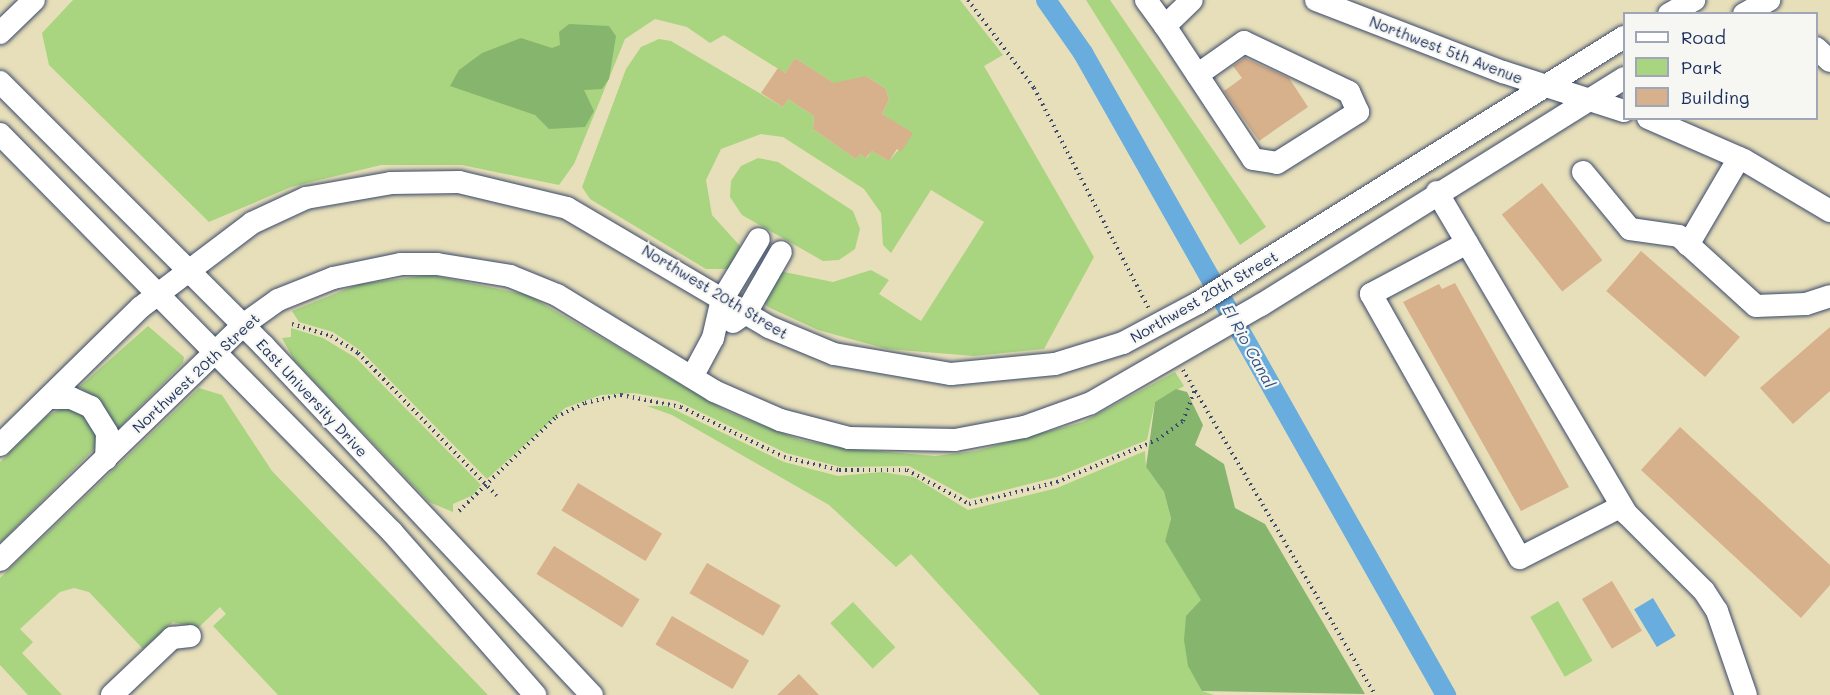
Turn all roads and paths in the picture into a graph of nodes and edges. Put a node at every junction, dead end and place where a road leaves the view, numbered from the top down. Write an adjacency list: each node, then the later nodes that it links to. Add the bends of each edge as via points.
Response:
1 (34, 0): 10 (street)
2 (1146, 0): 9 (street)
3 (1192, 0): 9 (street)
4 (1316, 0): 17 (street, Northwest 5th Avenue)
5 (1694, 0): 7 (street)
6 (1769, 0): 8 (street)
7 (1673, 12)
8 (1748, 12)
9 (1165, 26): 14 (street)
10 (0, 33)
11 (1623, 38): 17 (street, Northwest 20th Street)
12 (1818, 50): 13 (street)
13 (1830, 61)
14 (1197, 75): 14 (street, via 1253,159 1277,163 1358,112 1349,92 1244,42)
15 (1623, 79): 18 (street, Northwest 20th Street)
16 (0, 82): 32 (street, East University Drive)
17 (1543, 86): 18 (street, Northwest 5th Avenue); 30 (street, Northwest 20th Street)
18 (1587, 99): 19 (street, Northwest 5th Avenue); 25 (street, Northwest 20th Street)
19 (1623, 111)
20 (1655, 120): 21 (street)
21 (1673, 125): 23 (street)
22 (0, 134): 34 (street)
23 (1739, 158): 26 (street); 29 (street)
24 (1583, 172): 29 (street, via 1630,229 1673,233)
25 (1437, 192): 28 (street); 33 (street, Northwest 20th Street)
26 (1830, 211)
27 (759, 239): 36 (street)
28 (1467, 243): 47 (street); 47 (street, via 1371,294 1520,558)
29 (1688, 244): 35 (street, via 1756,306 1796,305)
30 (1292, 245): 33 (street); 37 (street, Northwest 20th Street, via 1198,303 1090,355 986,374 870,363 801,342)
31 (781, 252): 37 (street)
32 (188, 269): 34 (street, Northwest 20th Street); 36 (street, Northwest 20th Street, via 252,223 306,198 391,183 459,182 570,209); 39 (street, East University Drive)
33 (1310, 274): 42 (street, Northwest 20th Street, via 1211,336 1091,403 1024,427 955,440 884,441 814,430 747,407)
34 (160, 291): 41 (street); 43 (street, Northwest 20th Street)
35 (1830, 296)
36 (722, 300): 37 (street, Northwest 20th Street); 40 (street)
37 (746, 313): 40 (street)
38 (292, 324): 46 (path, via 332,336 358,353)
39 (243, 325): 41 (street, Northwest 20th Street); 42 (street, Northwest 20th Street, via 278,300 365,270 401,264 472,267 557,295); 52 (street, East University Drive)
40 (713, 338): 42 (street)
41 (218, 349): 45 (street, Northwest 20th Street); 51 (street, via 415,557)
42 (692, 377)
43 (49, 398): 44 (street, Northwest 20th Street); 45 (street, via 71,398 91,407 107,433)
44 (0, 445)
45 (106, 459): 48 (street, Northwest 20th Street)
46 (498, 496)
47 (1622, 506): 53 (street, via 1704,591 1733,646)
48 (0, 560)
49 (190, 636): 50 (street, via 172,638)
50 (112, 695)
51 (535, 695)
52 (592, 695)
53 (1746, 695)

